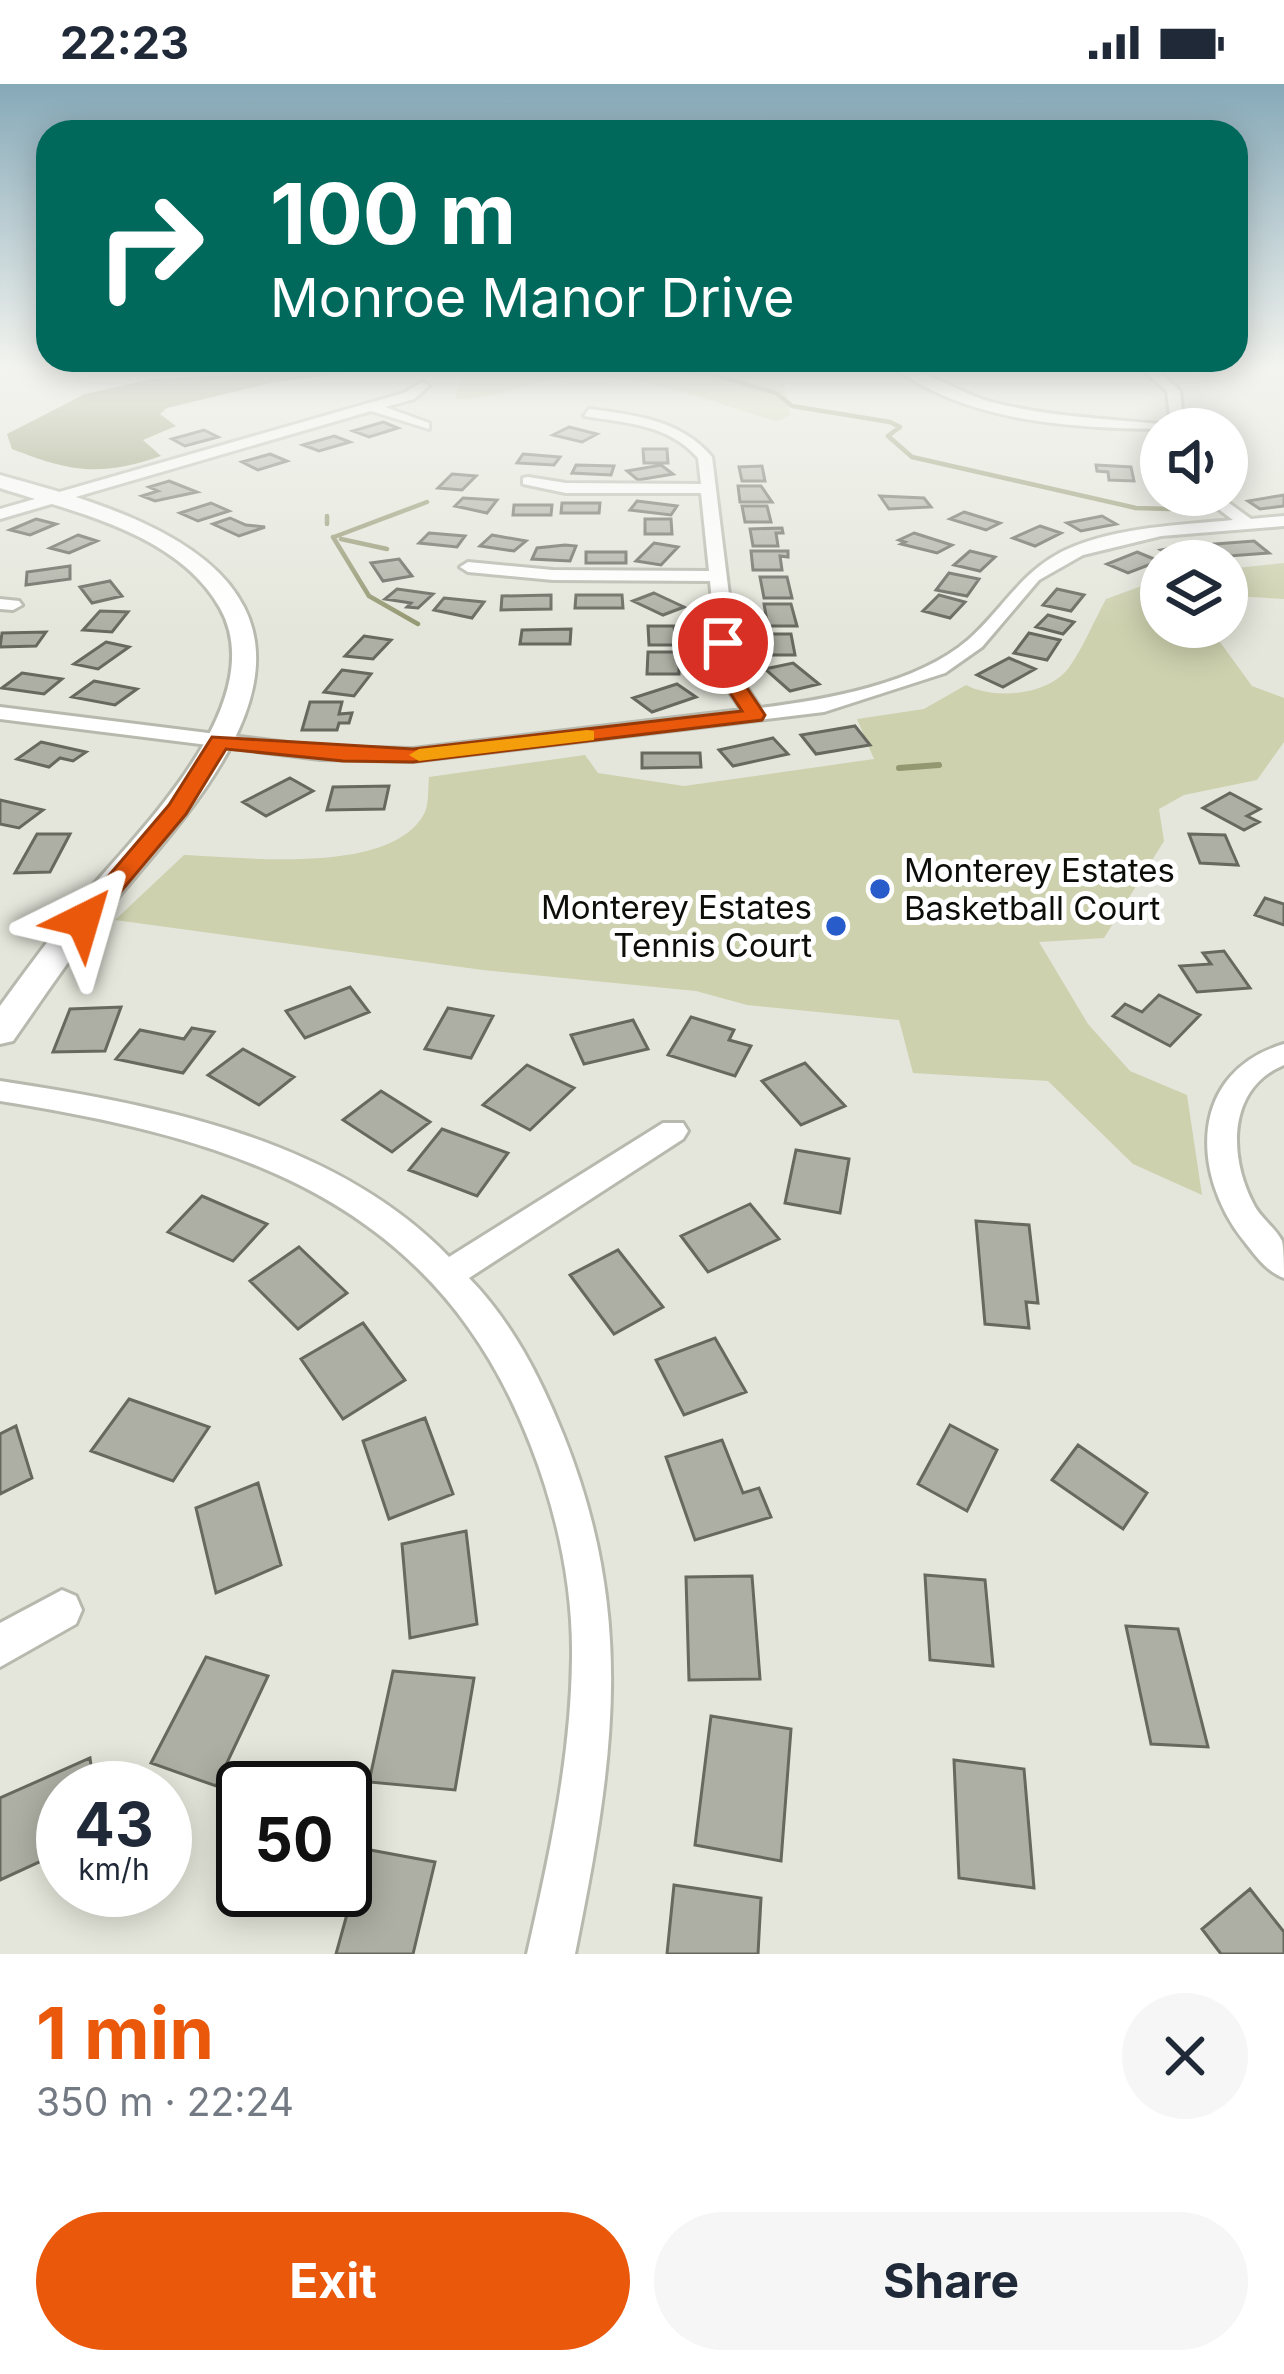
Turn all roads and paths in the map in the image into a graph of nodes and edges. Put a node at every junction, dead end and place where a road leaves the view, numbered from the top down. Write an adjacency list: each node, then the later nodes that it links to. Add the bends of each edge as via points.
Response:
1 (210, 453): 7 (street)
2 (701, 453): 6 (street)
3 (0, 461): 7 (main road)
4 (528, 481): 6 (street)
5 (0, 482): 7 (main road)
6 (709, 489): 13 (street)
7 (59, 496): 8 (street); 16 (main road, via 164,545 226,596 244,656)
8 (0, 514)
9 (1237, 516): 11 (street)
10 (1284, 521): 11 (street)
11 (1248, 524): 15 (street, via 1148,533 1077,551 1033,576 975,643 938,669 867,696)
12 (468, 567): 13 (street)
13 (717, 576): 15 (street, via 729,676)
14 (0, 713): 16 (street)
15 (755, 715): 16 (street, via 413,755)
16 (220, 742): 17 (main road, via 178,809)
17 (0, 1032)
18 (1284, 1054): 21 (street, via 1246,1072 1233,1088 1220,1146 1239,1209)
19 (0, 1091): 22 (street, via 171,1120 274,1154 372,1207)
20 (673, 1131): 22 (street)
21 (1284, 1264)
22 (451, 1273): 25 (street, via 506,1346 545,1420 588,1592 593,1658 580,1819)
23 (62, 1610): 24 (street)
24 (0, 1646)
25 (551, 1954)

